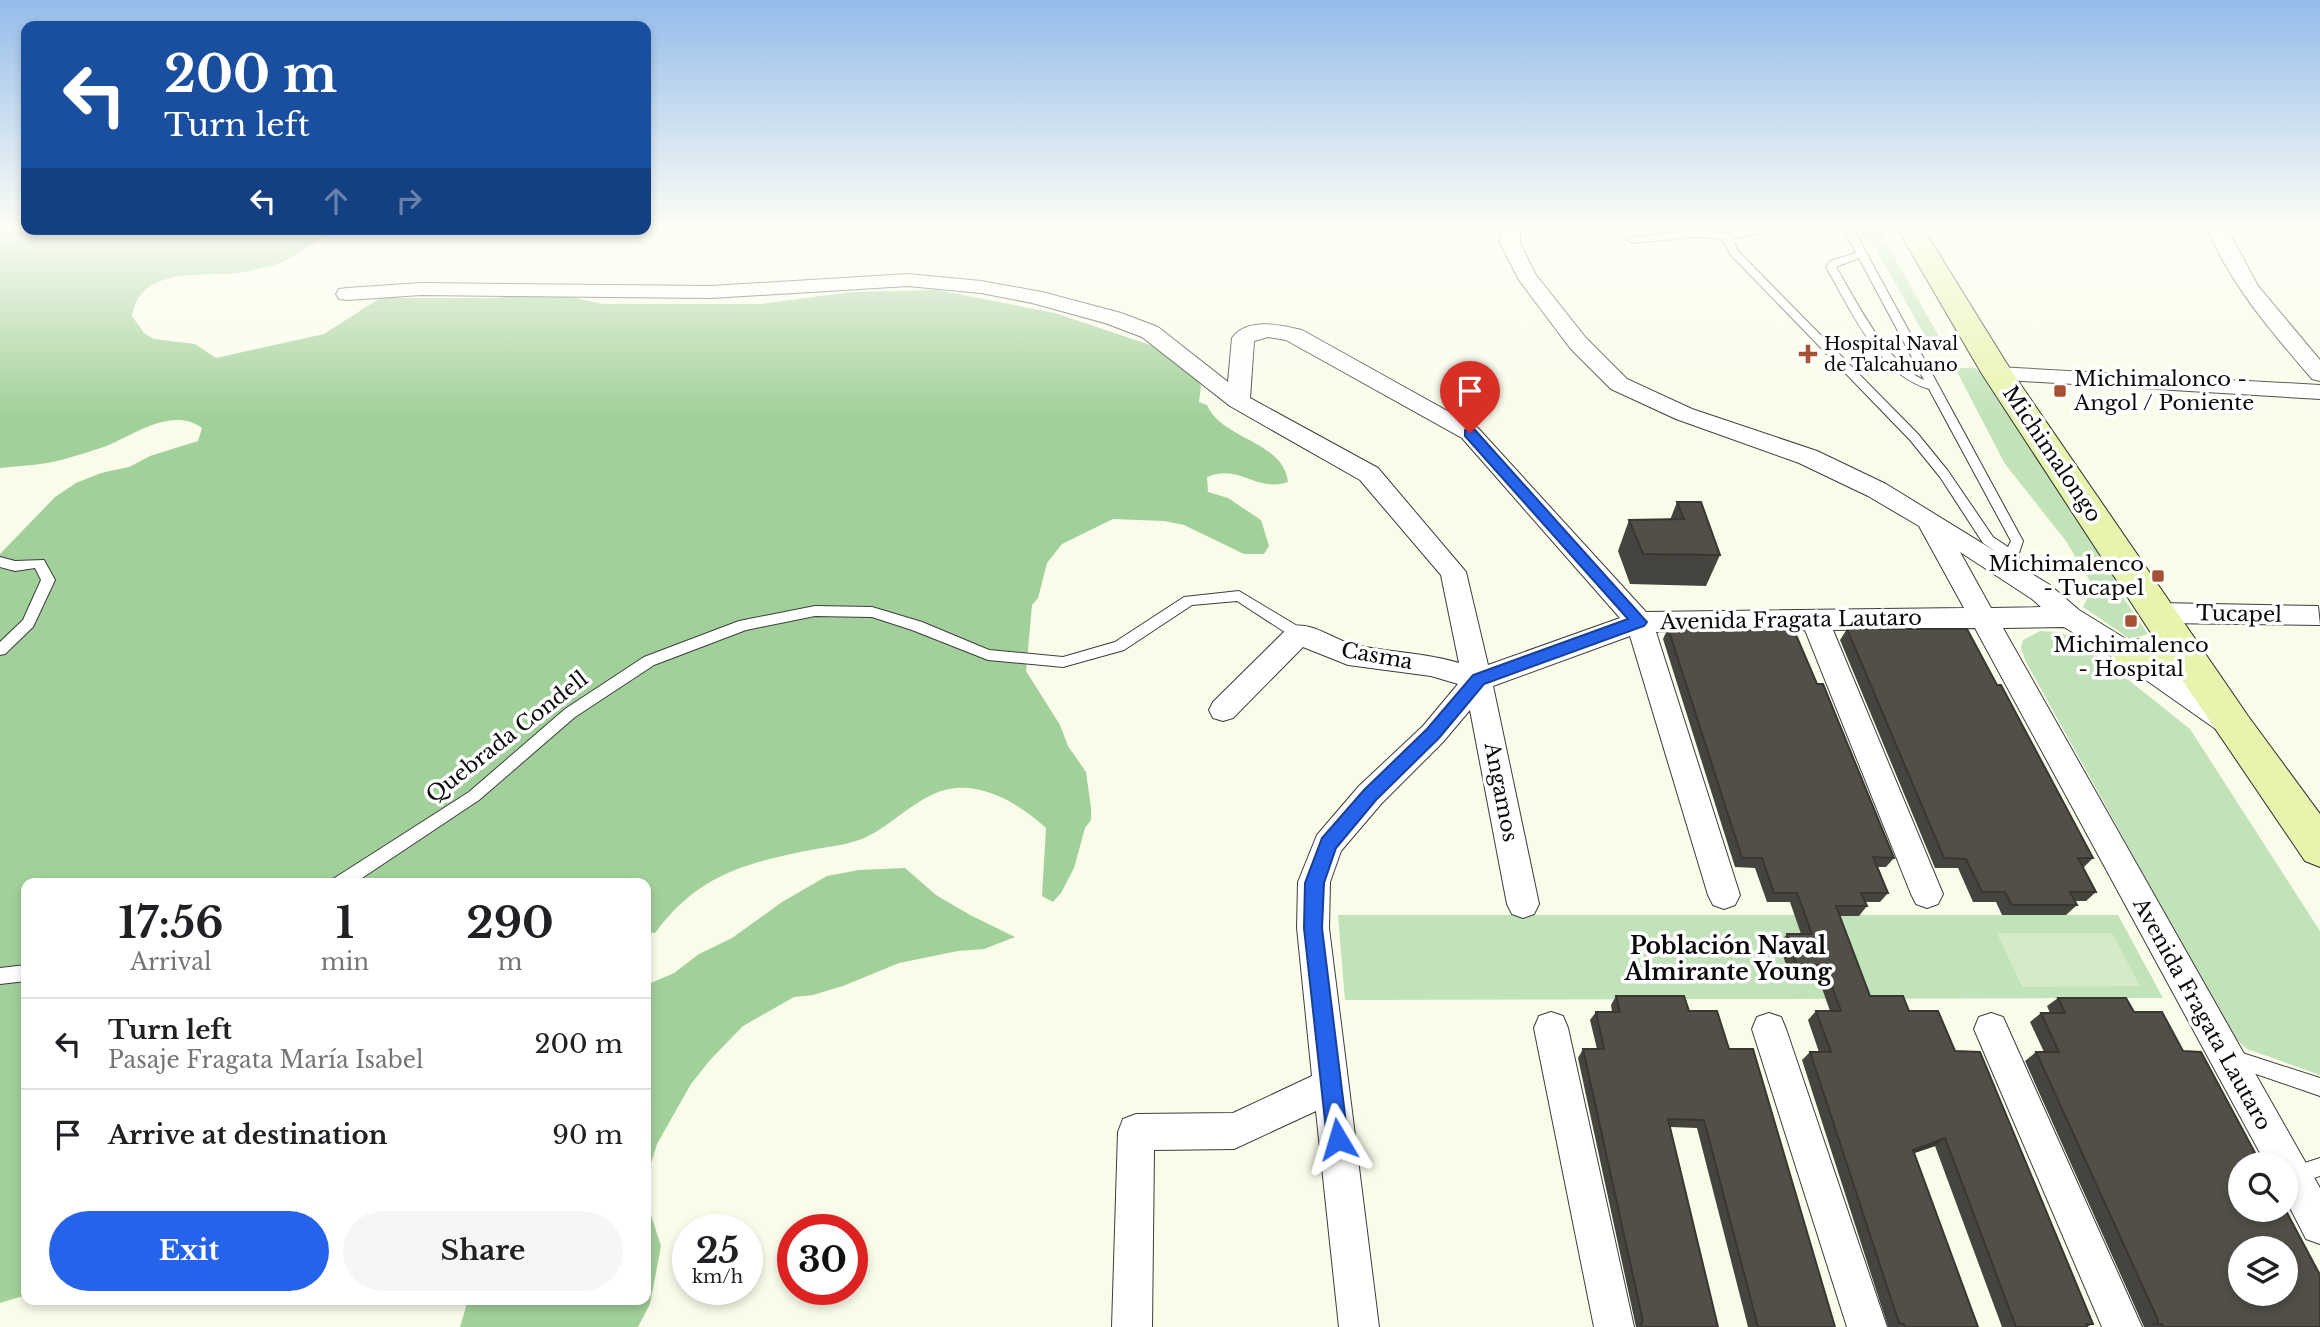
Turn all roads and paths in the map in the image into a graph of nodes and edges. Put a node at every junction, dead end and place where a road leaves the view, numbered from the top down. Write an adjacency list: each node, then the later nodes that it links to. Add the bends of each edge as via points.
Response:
1 (383, 292): 9 (street, Angamos)
2 (1002, 292): 14 (street, Angamos, via 1113,318 1150,332)
3 (1538, 292): 15 (street, via 1578,343 1619,384 1684,414 1842,471)
4 (1773, 292): 16 (lane, via 1914,437 1989,540)
5 (1846, 292): 12 (lane, via 1895,363 1914,379)
6 (1883, 292): 12 (lane)
7 (1948, 292): 10 (main road, Michimalongo)
8 (2251, 292): 11 (street)
9 (347, 294)
10 (1998, 374): 13 (street); 24 (main road, Michimalongo)
11 (2320, 374)
12 (1934, 387): 16 (lane, via 2017,541)
13 (2320, 392)
14 (1238, 401): 23 (street, via 1243,338 1251,332 1279,331 1306,341 1470,433); 28 (street, Angamos, via 1369,474 1453,572)
15 (1929, 520): 18 (street); 21 (street, Avenida Fragata Lautaro)
16 (2011, 556): 18 (lane)
17 (0, 562): 26 (lane, via 15,566 39,562 48,580 28,623)
18 (2025, 583): 20 (street)
19 (2318, 616): 24 (street, Tucapel)
20 (2070, 617): 21 (street, Avenida Fragata Lautaro); 27 (street)
21 (1984, 618): 22 (street, Avenida Fragata Lautaro); 41 (street, Avenida Fragata Lautaro)
22 (1815, 620): 23 (street, Avenida Fragata Lautaro); 33 (street)
23 (1639, 622): 28 (street, Avenida Fragata Lautaro); 34 (street)
24 (2167, 625): 27 (main road, via 2160,655); 30 (main road, Michimalongo)
25 (1299, 634): 28 (street, Casma, via 1348,654 1431,665); 29 (street); 32 (lane, Quebrada Condell, via 1239,596 1189,600 1119,646 1063,662 988,655 872,612 815,611 744,625 649,661 570,713 474,796)
26 (0, 650)
27 (2129, 654): 30 (street)
28 (1478, 680): 35 (street, Angamos); 42 (street, via 1328,844 1314,883 1313,928)
29 (1223, 710)
30 (2234, 727): 31 (main road, Michimalongo)
31 (2320, 848)
32 (348, 878)
33 (1927, 894)
34 (1724, 895)
35 (1523, 904)
36 (21, 974): 37 (lane)
37 (0, 976)
38 (1551, 1028): 48 (street)
39 (1769, 1029): 49 (street)
40 (1990, 1029): 50 (street)
41 (2225, 1055): 43 (lane); 44 (street, Avenida Fragata Lautaro)
42 (1331, 1085): 46 (street, via 1234,1131 1136,1132); 47 (street)
43 (2320, 1087)
44 (2306, 1172): 45 (street, Avenida Fragata Lautaro)
45 (2320, 1225)
46 (1132, 1327)
47 (1359, 1327)
48 (1615, 1327)
49 (1867, 1327)
50 (2122, 1327)

